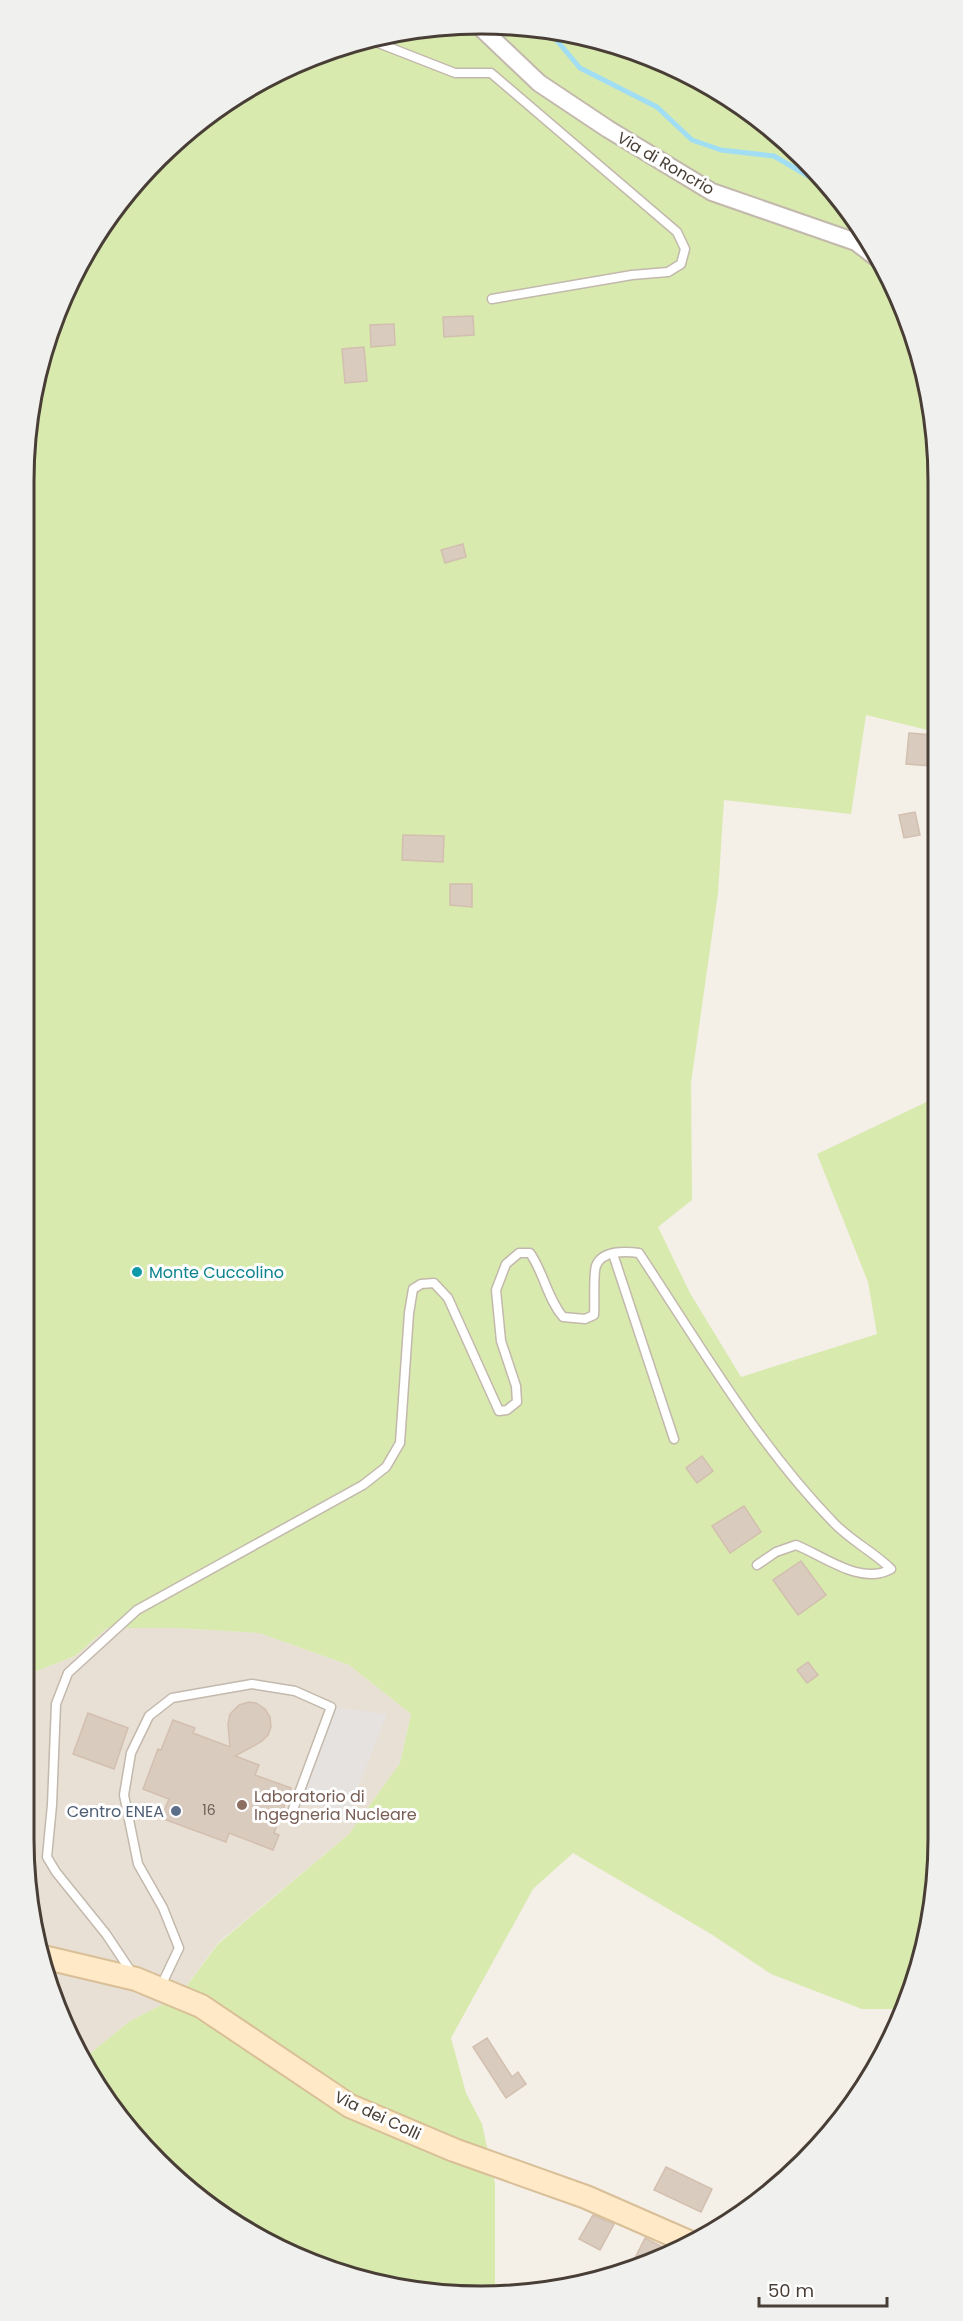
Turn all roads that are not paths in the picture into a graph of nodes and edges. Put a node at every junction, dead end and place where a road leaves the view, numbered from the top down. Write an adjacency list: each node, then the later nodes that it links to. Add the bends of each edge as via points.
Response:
1 (488, 34): 3 (street, Via di Roncrio, via 539,83 712,192)
2 (384, 45): 4 (lane, via 455,73 491,73 677,232 685,249 681,264 668,272 632,274)
3 (861, 246)
4 (492, 299)
5 (613, 1254): 6 (lane); 7 (lane, via 622,1250 639,1253 785,1467 835,1525 891,1569 881,1575 849,1571 796,1545); 10 (lane, via 596,1266 594,1315 585,1319 563,1317 553,1305 540,1267 530,1253 519,1253 506,1263 496,1290 501,1341 516,1386 517,1402 507,1410 499,1411 448,1298 434,1283 413,1288 400,1443 386,1467 363,1485 137,1610 68,1673 56,1704 47,1857)
6 (674, 1439)
7 (756, 1565)
8 (292, 1812): 11 (lane, via 331,1707 295,1691 252,1684 172,1698 149,1716 131,1753 124,1796 138,1864 163,1908 179,1948)
9 (51, 1959): 10 (main road, Via dei Colli)
10 (136, 1979): 11 (main road, Via dei Colli)
11 (160, 1989): 12 (main road, Via dei Colli, via 201,2006 350,2106 454,2150 586,2197)
12 (681, 2239)

